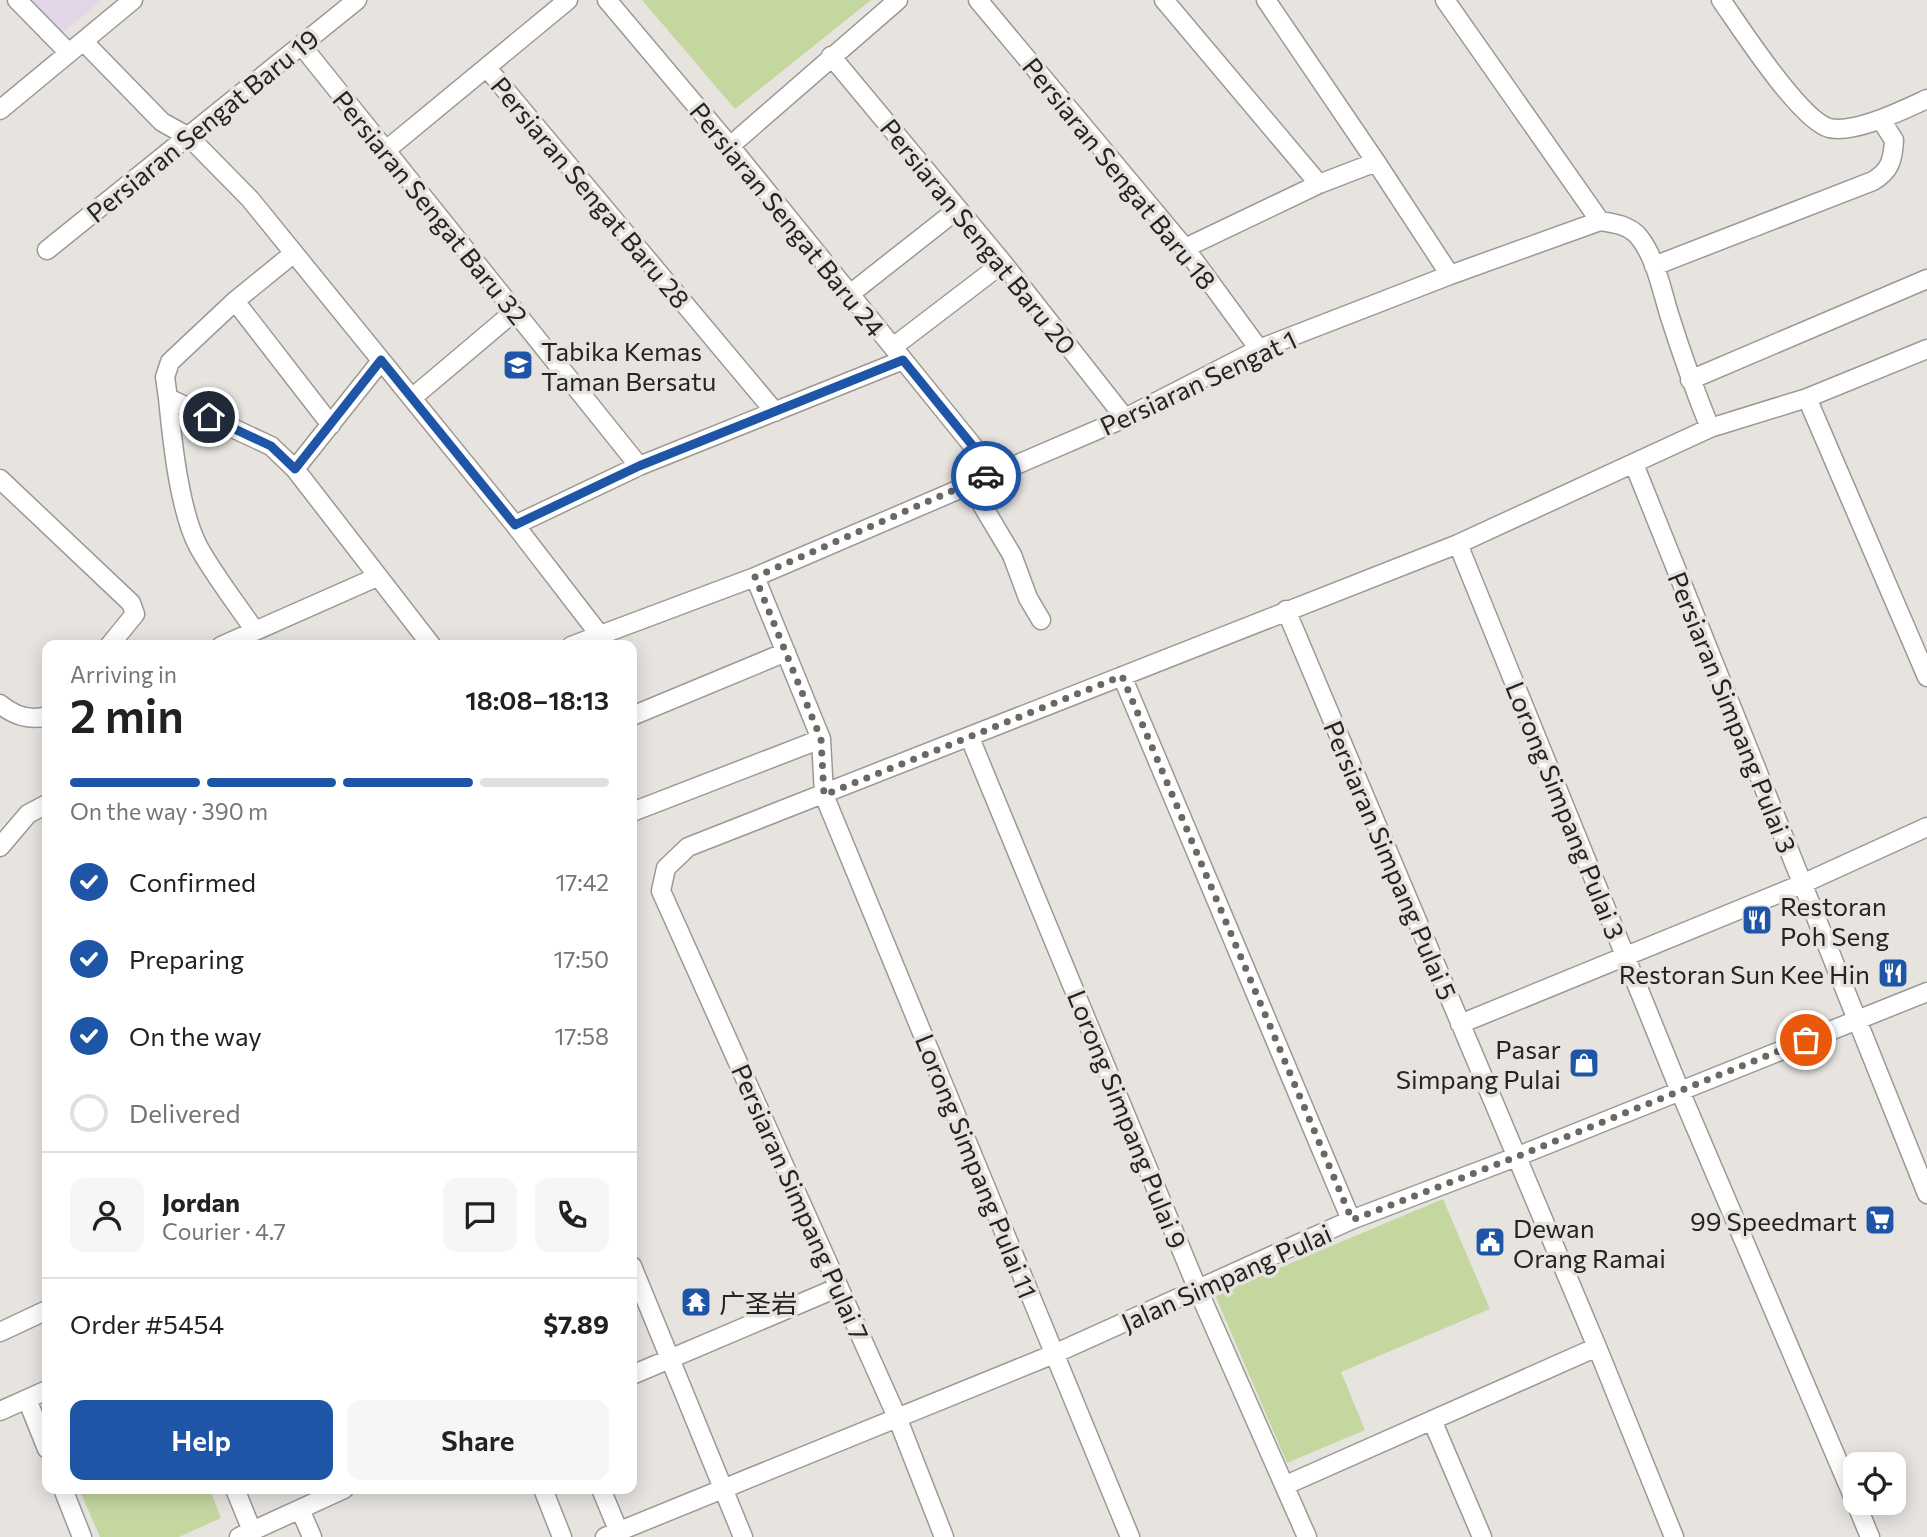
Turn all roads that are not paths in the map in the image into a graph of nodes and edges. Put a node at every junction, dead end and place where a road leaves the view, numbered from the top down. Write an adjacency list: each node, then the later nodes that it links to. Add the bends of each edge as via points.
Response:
1 (17, 0): 14 (street)
2 (133, 0): 12 (street)
3 (356, 0): 13 (street, Persiaran Sengat Baru 19)
4 (568, 0): 16 (street)
5 (607, 0): 21 (street, Persiaran Sengat Baru 24)
6 (898, 0): 15 (street)
7 (978, 0): 27 (street, Persiaran Sengat Baru 18)
8 (1164, 0): 24 (street)
9 (1266, 0): 23 (street)
10 (1445, 0): 26 (street)
11 (1721, 0): 19 (street, via 1776,78 1818,123 1840,128)
12 (84, 41): 14 (street); 20 (street, via 162,121)
13 (302, 46): 20 (street, Persiaran Sengat Baru 19); 22 (street, Persiaran Sengat Baru 32)
14 (69, 53): 18 (street)
15 (831, 56): 21 (street); 25 (street, Persiaran Sengat Baru 20)
16 (487, 68): 22 (street); 45 (street, Persiaran Sengat Baru 28)
17 (1927, 99): 19 (street)
18 (0, 110)
19 (1881, 120): 31 (street, via 1894,140 1890,167 1883,175)
20 (188, 137): 28 (street, Persiaran Sengat Baru 19); 29 (street)
21 (730, 146): 34 (street, Persiaran Sengat Baru 24)
22 (385, 151): 36 (street, Persiaran Sengat Baru 32)
23 (1376, 162): 24 (street); 32 (street)
24 (1319, 184): 27 (street)
25 (958, 209): 30 (street, Persiaran Sengat Baru 20); 34 (street)
26 (1600, 221): 31 (street, via 1628,228 1639,237); 32 (street, Persiaran Sengat 1)
27 (1185, 248): 37 (street, Persiaran Sengat Baru 18)
28 (47, 250)
29 (294, 253): 35 (street); 40 (street)
30 (1003, 263): 39 (street); 46 (street, Persiaran Sengat Baru 20)
31 (1654, 266): 41 (street)
32 (1450, 275): 37 (street, Persiaran Sengat 1)
33 (1927, 279): 41 (street)
34 (850, 294): 39 (street, Persiaran Sengat Baru 24)
35 (235, 301): 43 (street, via 170,362 165,377); 47 (street)
36 (515, 312): 44 (street); 50 (street, Persiaran Sengat Baru 32)
37 (1259, 349): 46 (street, Persiaran Sengat 1)
38 (1927, 349): 42 (street)
39 (898, 353): 45 (street); 52 (street, Persiaran Sengat Baru 24)
40 (381, 360): 44 (street); 47 (street)
41 (1690, 380): 48 (street)
42 (1807, 397): 48 (street); 69 (street)
43 (168, 398): 51 (street, via 271,446); 61 (street, via 187,516 198,545)
44 (412, 398): 55 (street)
45 (775, 412): 50 (street)
46 (1125, 418): 52 (street, Persiaran Sengat 1)
47 (331, 425): 51 (street)
48 (1710, 428): 49 (street)
49 (1634, 464): 56 (street); 80 (street, Persiaran Simpang Pulai 3)
50 (639, 466): 55 (street)
51 (295, 469): 57 (street)
52 (994, 472): 54 (street, Persiaran Sengat 1)
53 (0, 479): 63 (street, via 131,603 135,614)
54 (969, 483): 58 (street, Persiaran Sengat 1); 60 (street, via 1012,555)
55 (515, 525): 62 (street)
56 (1458, 544): 59 (street); 81 (street, Lorong Simpang Pulai 3)
57 (377, 577): 61 (street); 65 (street)
58 (755, 577): 62 (street, Persiaran Sengat 1); 67 (street, Lorong Simpang Pulai 11)
59 (1286, 610): 68 (street); 84 (street, Persiaran Simpang Pulai 5)
60 (1041, 620)
61 (255, 631): 64 (street)
62 (598, 634): 66 (street, Persiaran Sengat 1)
63 (114, 640)
64 (235, 640)
65 (427, 640)
66 (584, 640)
67 (786, 652): 71 (street); 74 (street, Lorong Simpang Pulai 11)
68 (1122, 676): 73 (street); 88 (street)
69 (1927, 677)
70 (6, 709): 72 (street)
71 (637, 714)
72 (42, 718)
73 (970, 738): 75 (street); 91 (street, Lorong Simpang Pulai 9)
74 (821, 739): 75 (street, Lorong Simpang Pulai 11); 77 (street)
75 (824, 795): 90 (street, Persiaran Simpang Pulai 7, via 688,847 666,868 661,891); 95 (street, Lorong Simpang Pulai 11)
76 (42, 807): 79 (street, via 28,814)
77 (637, 810)
78 (1927, 827): 80 (street)
79 (0, 847)
80 (1802, 884): 81 (street); 83 (street, Persiaran Simpang Pulai 3)
81 (1626, 957): 84 (street); 85 (street, Lorong Simpang Pulai 3)
82 (1927, 992): 83 (street, Jalan Simpang Pulai)
83 (1856, 1020): 85 (street, Jalan Simpang Pulai); 87 (street, Persiaran Simpang Pulai 3)
84 (1460, 1024): 86 (street, Persiaran Simpang Pulai 5)
85 (1680, 1091): 86 (street, Jalan Simpang Pulai); 104 (street, Lorong Simpang Pulai 3)
86 (1516, 1157): 88 (street, Jalan Simpang Pulai); 94 (street, Persiaran Simpang Pulai 5)
87 (1927, 1194)
88 (1352, 1220): 91 (street, Jalan Simpang Pulai)
89 (637, 1278): 96 (street)
90 (839, 1287): 96 (street); 101 (street, Persiaran Simpang Pulai 7)
91 (1198, 1290): 95 (street, Jalan Simpang Pulai); 105 (street, Lorong Simpang Pulai 9)
92 (42, 1312): 93 (street)
93 (0, 1332)
94 (1597, 1347): 102 (street); 124 (street, Persiaran Simpang Pulai 5)
95 (1054, 1354): 101 (street, Jalan Simpang Pulai); 121 (street, Lorong Simpang Pulai 11)
96 (670, 1361): 97 (street); 106 (street)
97 (637, 1374)
98 (42, 1392): 99 (street)
99 (27, 1399): 100 (street); 103 (street)
100 (0, 1411)
101 (898, 1418): 106 (street, Jalan Simpang Pulai); 120 (street, Persiaran Simpang Pulai 7)
102 (1432, 1420): 105 (street); 123 (street)
103 (42, 1436)
104 (1843, 1474)
105 (1286, 1485): 122 (street, Lorong Simpang Pulai 9)
106 (723, 1489): 115 (street, Jalan Simpang Pulai); 119 (street)
107 (65, 1494): 116 (street)
108 (236, 1494): 114 (street)
109 (320, 1494): 112 (street)
110 (545, 1494): 118 (street)
111 (603, 1494): 115 (street)
112 (300, 1509): 114 (street); 117 (street)
113 (1861, 1515): 125 (street, Lorong Simpang Pulai 3)
114 (245, 1534)
115 (615, 1535)
116 (82, 1537)
117 (312, 1537)
118 (562, 1537)
119 (743, 1537)
120 (944, 1537)
121 (1130, 1537)
122 (1307, 1537)
123 (1482, 1537)
124 (1674, 1537)
125 (1870, 1537)

